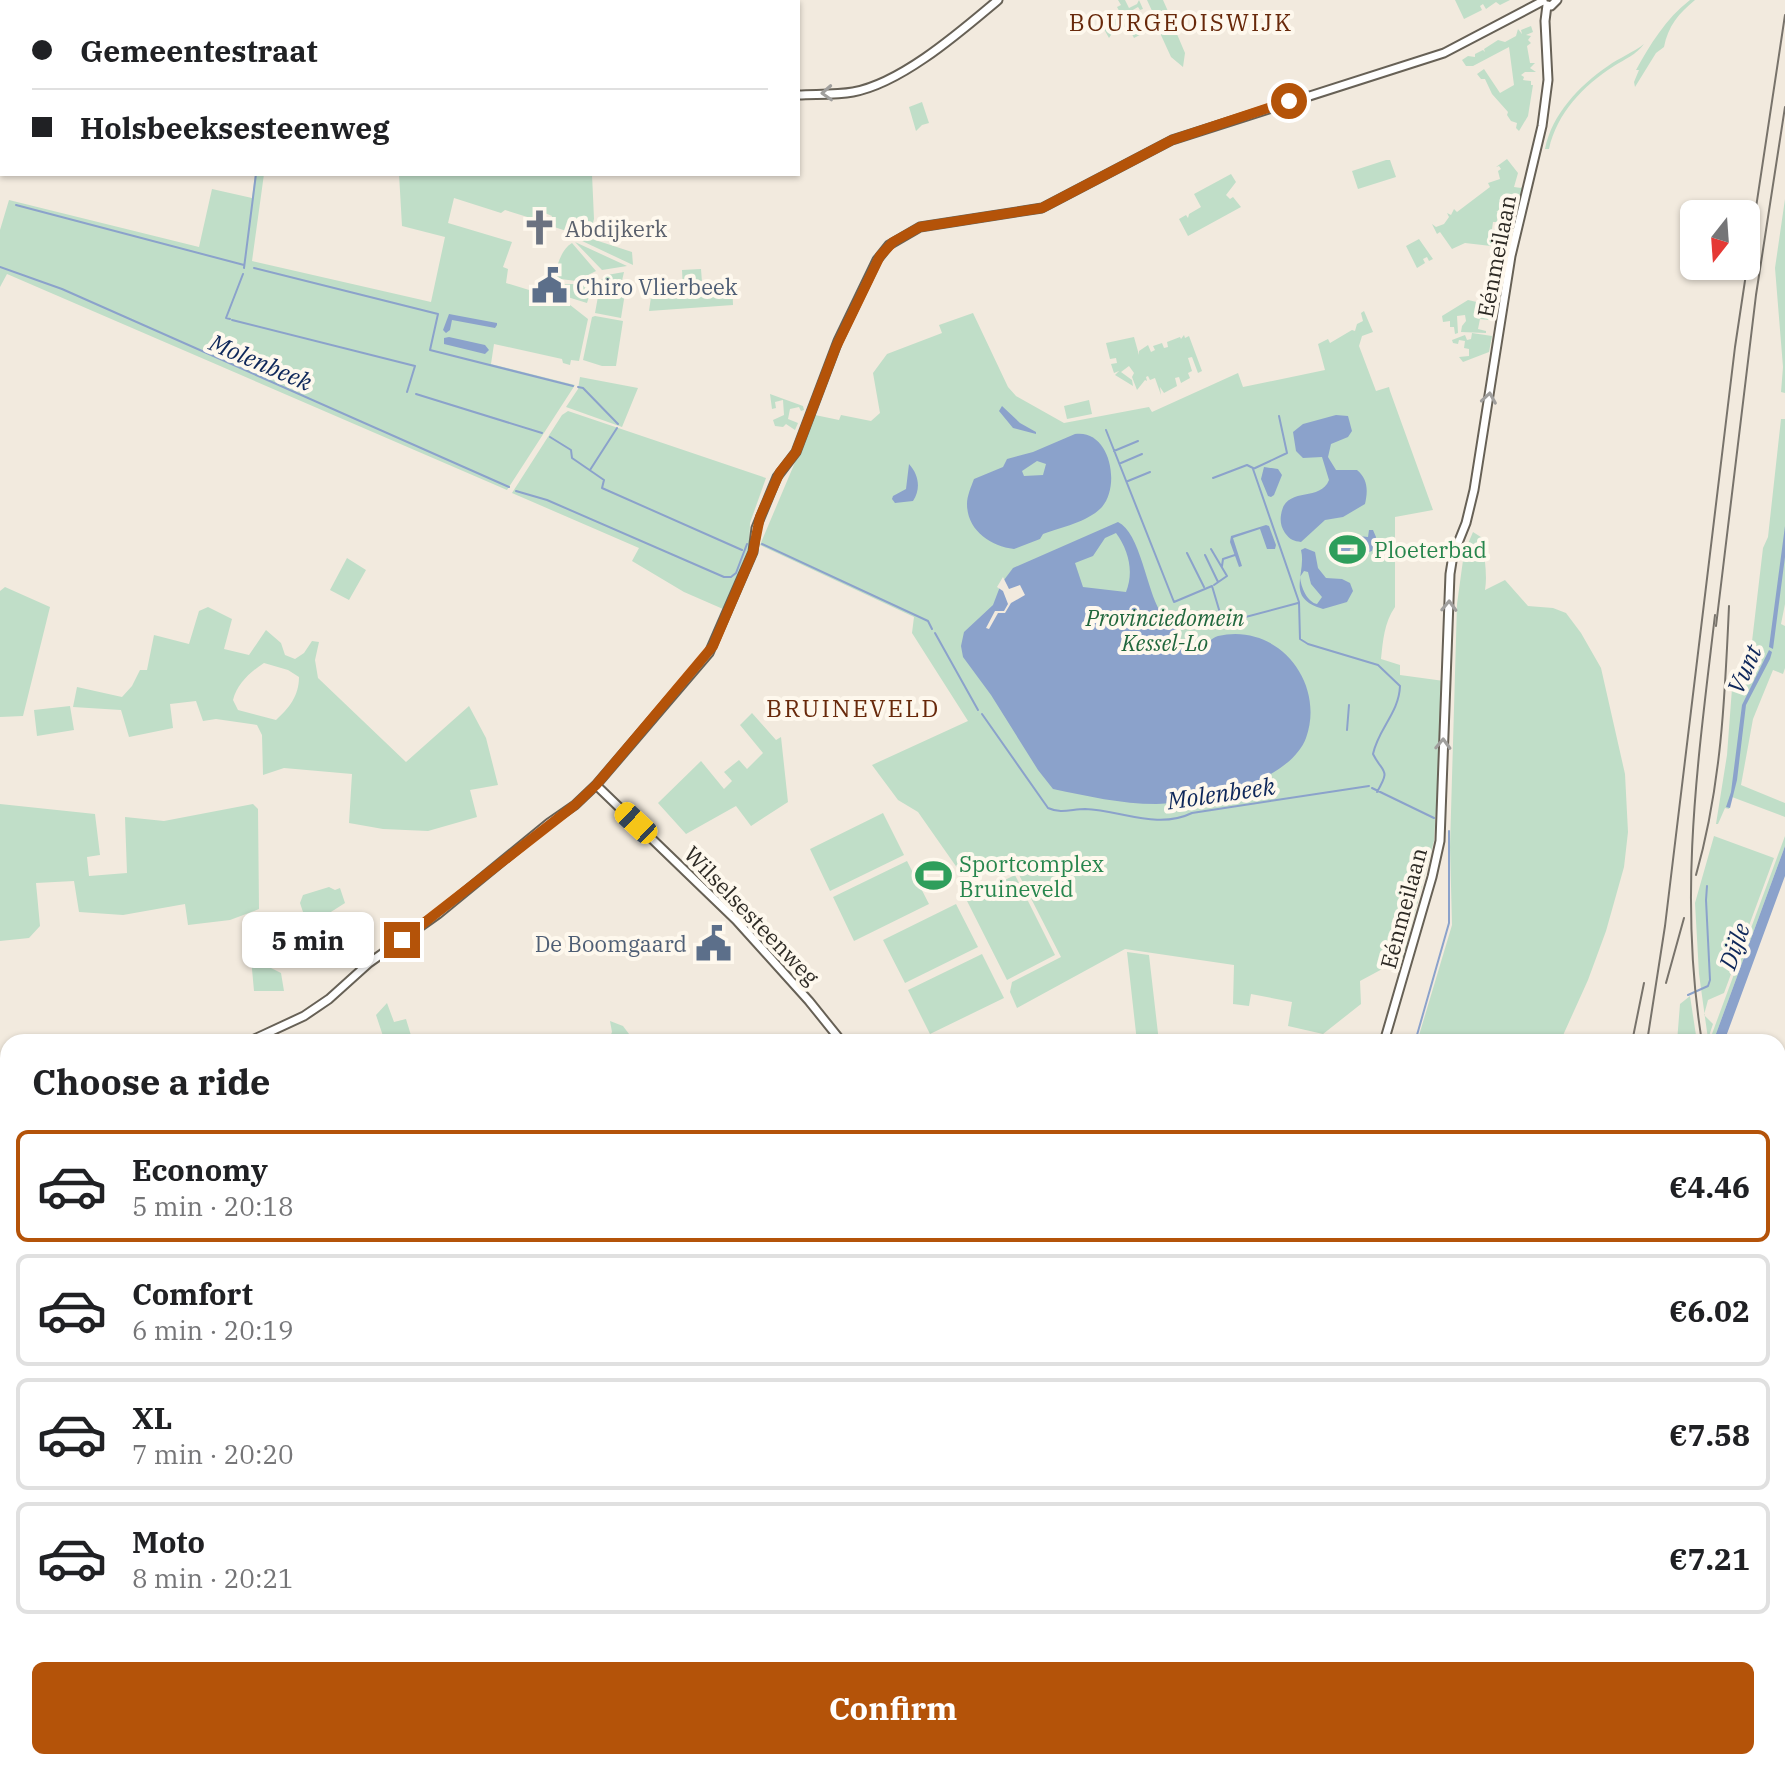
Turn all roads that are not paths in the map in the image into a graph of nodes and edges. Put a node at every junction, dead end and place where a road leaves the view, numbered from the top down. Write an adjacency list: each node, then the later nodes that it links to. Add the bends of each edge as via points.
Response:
1 (998, 0): 6 (street, one-way to 6, via 913,64 855,91)
2 (1557, 0): 3 (street, via 1551,6)
3 (1544, 2): 4 (street); 5 (street, Eénmeilaan)
4 (1535, 6): 5 (street); 7 (street, via 1438,55 1172,140 1042,208 920,227 893,242 880,256 836,347 796,452 770,494 753,552 713,646)
5 (1545, 14): 10 (street, Eénmeilaan, one-way to 5, via 1432,877 1441,822 1450,574 1457,533 1474,490 1510,262 1547,92)
6 (800, 95)
7 (596, 785): 8 (street, via 329,999); 9 (street, Wilselsesteenweg, via 736,920)
8 (266, 1034)
9 (836, 1034)
10 (1385, 1034)

